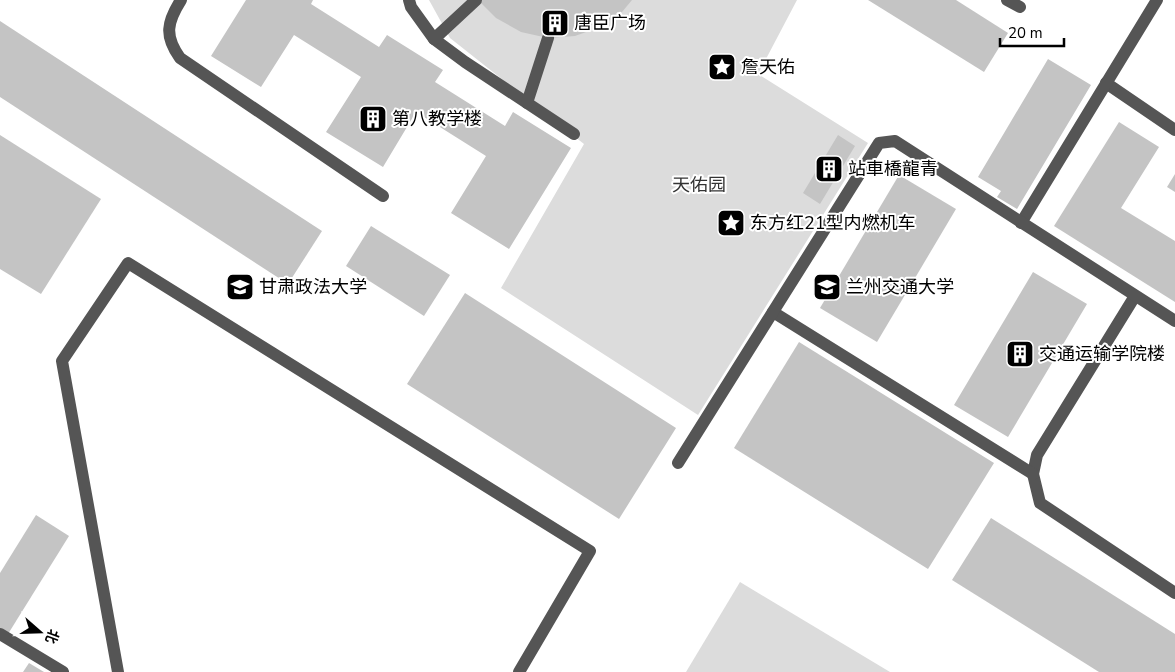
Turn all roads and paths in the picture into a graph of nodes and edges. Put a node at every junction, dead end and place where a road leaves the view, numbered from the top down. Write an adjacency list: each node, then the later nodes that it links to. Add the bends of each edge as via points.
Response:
1 (181, 0): 13 (street, via 170,22 169,35 180,58)
2 (409, 0): 8 (street)
3 (476, 0): 8 (street)
4 (1007, 0): 6 (street)
5 (1157, 0): 9 (street)
6 (1020, 8)
7 (548, 38): 10 (street)
8 (434, 39): 10 (street)
9 (1106, 83): 11 (street); 14 (street)
10 (527, 103): 12 (street)
11 (1175, 130)
12 (574, 134)
13 (383, 196)
14 (1021, 222): 15 (street); 16 (street, via 895,141 879,143)
15 (1136, 296): 17 (street); 19 (street, via 1036,455)
16 (773, 312): 18 (street); 19 (street)
17 (1175, 321)
18 (678, 463)
19 (1033, 474): 20 (street, via 1040,503)
20 (1175, 593)
21 (0, 634): 22 (street)
22 (63, 672)
23 (118, 672): 24 (street, via 62,361 128,263 590,550)
24 (519, 672)

